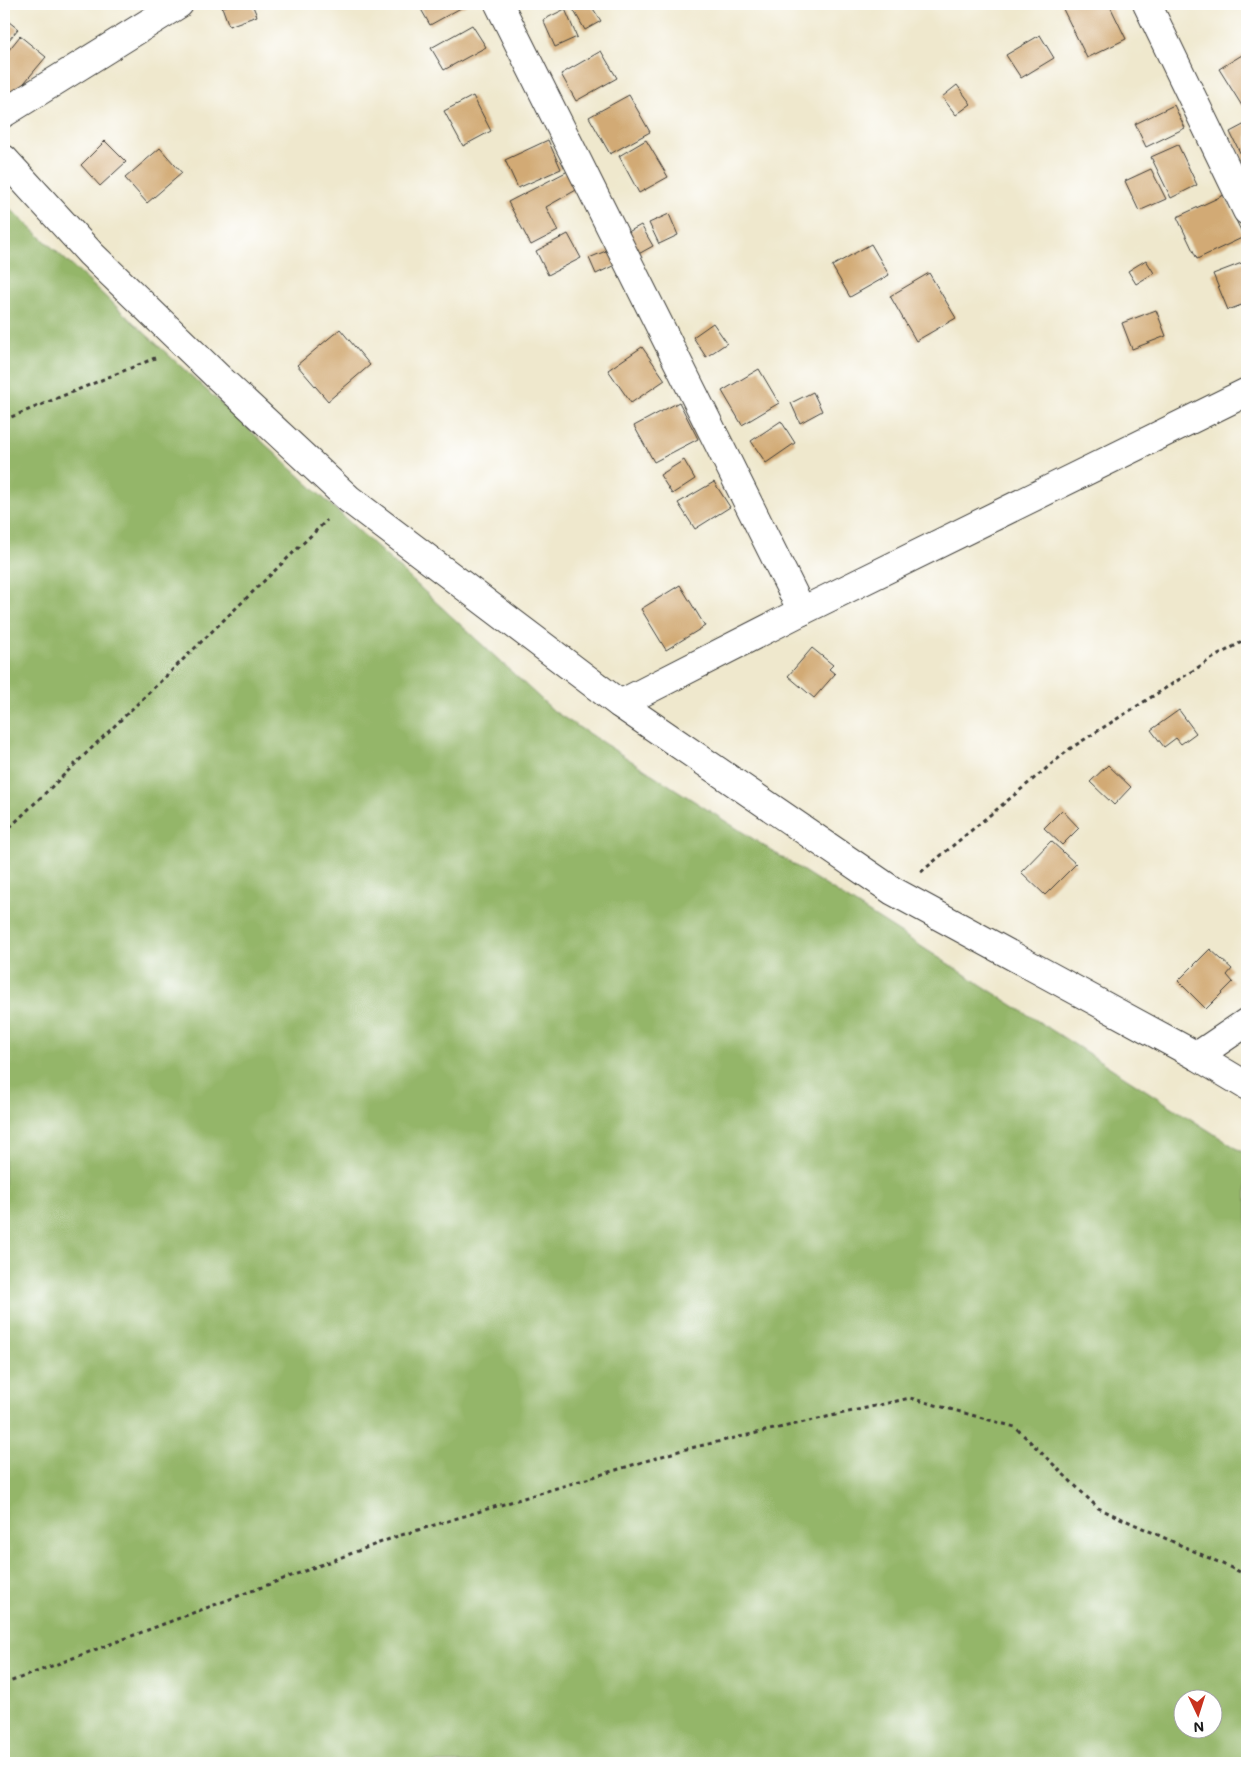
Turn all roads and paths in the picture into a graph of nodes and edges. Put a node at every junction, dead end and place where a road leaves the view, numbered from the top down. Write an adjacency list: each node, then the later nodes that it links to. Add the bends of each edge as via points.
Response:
1 (179, 4): 4 (street)
2 (500, 4): 11 (street)
3 (1147, 4): 6 (street)
4 (4, 113)
5 (4, 159): 7 (street, via 91,254)
6 (1247, 211)
7 (185, 345): 9 (path); 10 (street)
8 (1247, 392): 11 (street)
9 (4, 420)
10 (349, 499): 13 (street); 14 (path)
11 (802, 611): 13 (street)
12 (1247, 639): 15 (path, via 1071,748 912,879)
13 (620, 704): 15 (street)
14 (4, 833)
15 (893, 891): 17 (street)
16 (1247, 1022): 17 (street)
17 (1197, 1056): 18 (street)
18 (1247, 1086)
19 (1247, 1575): 20 (path, via 1098,1508 1015,1427 910,1398 682,1450 395,1537)
20 (4, 1684)

